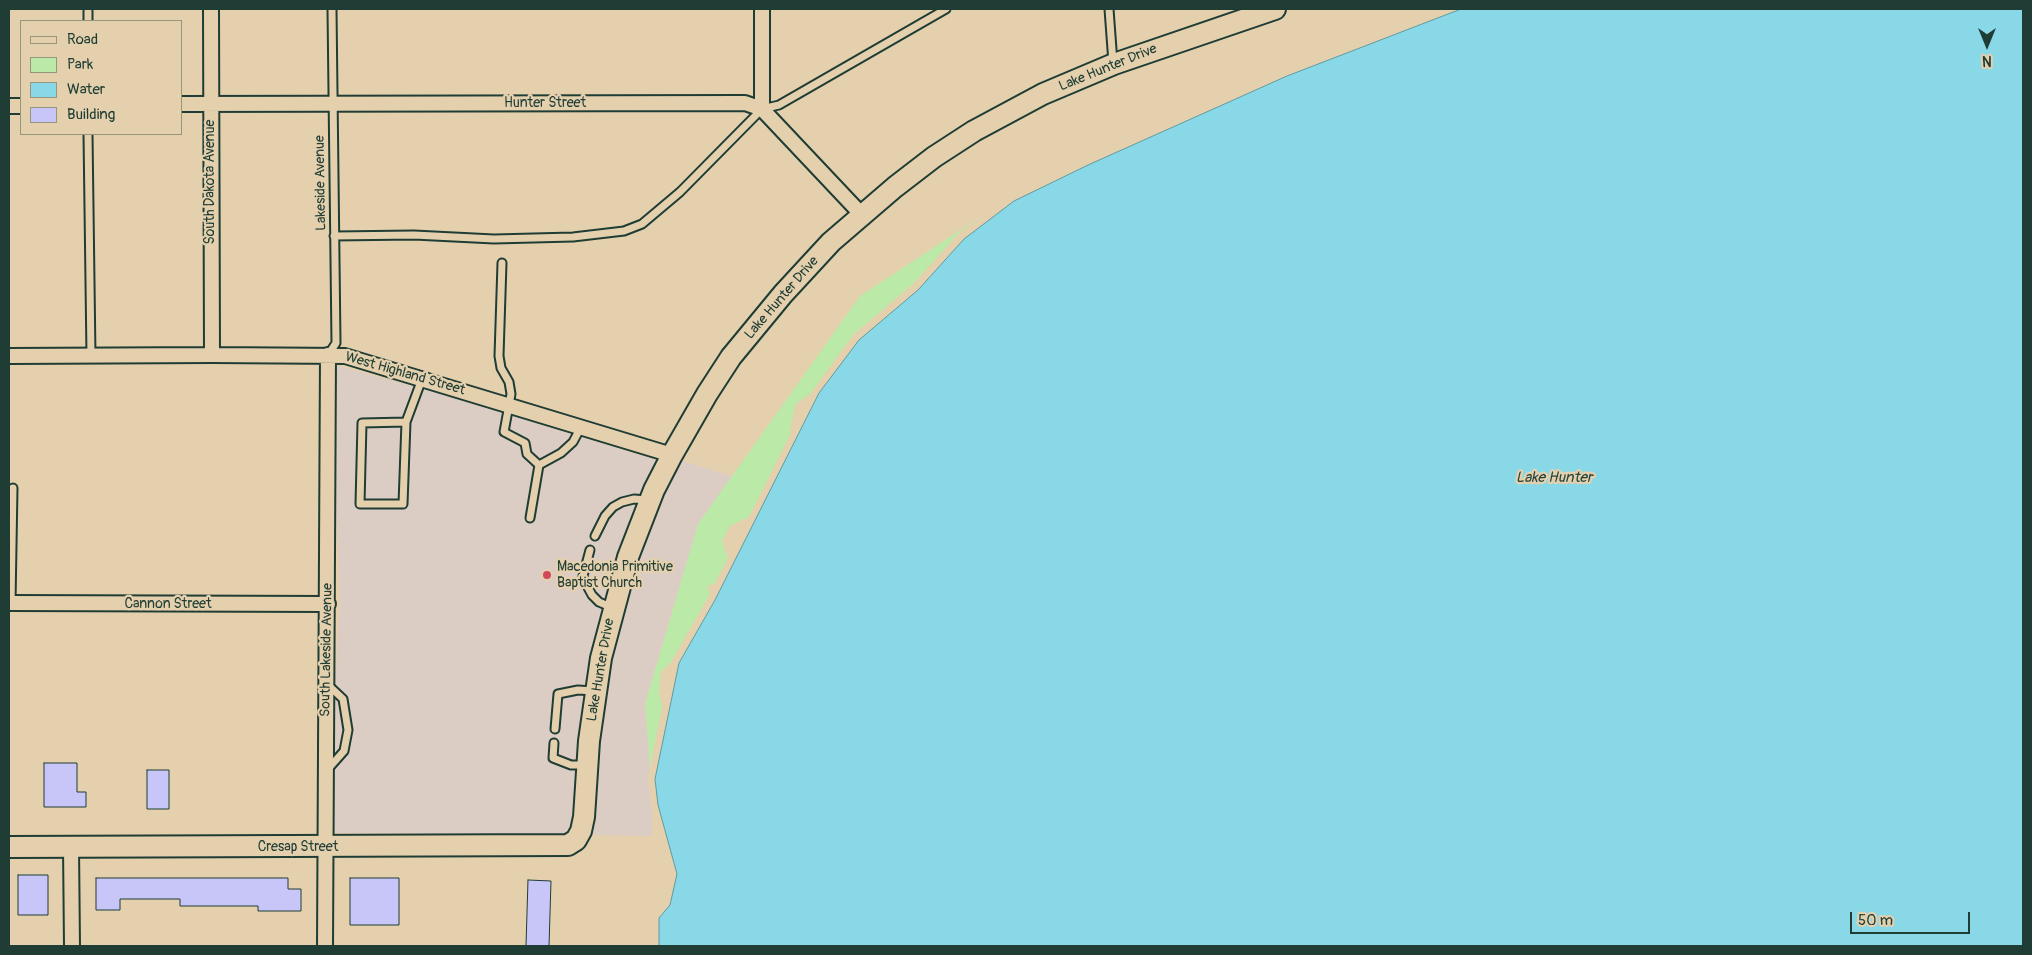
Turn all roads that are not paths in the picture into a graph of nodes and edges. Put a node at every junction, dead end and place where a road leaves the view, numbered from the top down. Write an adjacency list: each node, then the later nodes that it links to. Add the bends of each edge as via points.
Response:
1 (210, 9): 10 (street, South Dakota Avenue)
2 (332, 9): 8 (lane, Lakeside Avenue)
3 (762, 9): 11 (street)
4 (946, 9): 11 (lane, via 779,105)
5 (1109, 9): 7 (lane)
6 (1275, 9): 7 (street, Lake Hunter Drive)
7 (1114, 64): 13 (street, Lake Hunter Drive, via 1043,94 974,131 895,186)
8 (332, 103): 10 (street, Hunter Street); 11 (street, Hunter Street, via 745,103); 14 (lane, Lakeside Avenue)
9 (182, 104): 10 (street, Hunter Street)
10 (210, 104): 16 (street, South Dakota Avenue)
11 (762, 109): 13 (street); 14 (lane, via 680,192 642,224 624,230 573,237 504,239)
12 (88, 135): 19 (lane)
13 (862, 215): 24 (street, Lake Hunter Drive, via 831,242 737,350)
14 (334, 236): 17 (lane, Lakeside Avenue, via 336,343)
15 (502, 263): 21 (lane, via 499,356 509,382)
16 (212, 354): 17 (street, West Highland Street); 19 (street, West Highland Street)
17 (328, 354): 20 (street, West Highland Street); 32 (street, South Lakeside Avenue)
18 (9, 356): 19 (street, West Highland Street)
19 (91, 356)
20 (422, 379): 21 (street, West Highland Street); 22 (lane)
21 (509, 405): 23 (street, West Highland Street); 25 (lane, via 504,432 525,443 527,454)
22 (406, 422): 22 (lane, via 403,504 360,504 362,423)
23 (580, 427): 24 (street, West Highland Street); 25 (lane, via 561,453)
24 (672, 455): 27 (street, Lake Hunter Drive)
25 (539, 465): 28 (lane)
26 (13, 488): 31 (lane)
27 (650, 501): 29 (lane, via 634,499 613,507); 33 (street, Lake Hunter Drive)
28 (530, 518)
29 (594, 536)
30 (590, 550): 33 (lane, via 583,576 585,582 599,602)
31 (10, 603): 32 (street, Cannon Street)
32 (328, 604): 34 (street, South Lakeside Avenue)
33 (613, 608): 35 (street, Lake Hunter Drive)
34 (327, 684): 39 (street, South Lakeside Avenue); 39 (lane, via 343,699 348,730 344,751)
35 (596, 691): 36 (lane, via 558,694); 38 (street, Lake Hunter Drive)
36 (555, 728)
37 (554, 743): 38 (lane, via 553,758)
38 (587, 765): 40 (street, Lake Hunter Drive)
39 (326, 771): 43 (street, South Lakeside Avenue)
40 (581, 831): 43 (street, Cresap Street, via 576,840 561,846)
41 (9, 847): 42 (street, Cresap Street)
42 (72, 847): 43 (street, Cresap Street); 44 (street)
43 (325, 847): 45 (street, South Lakeside Avenue)
44 (72, 946)
45 (325, 946)

